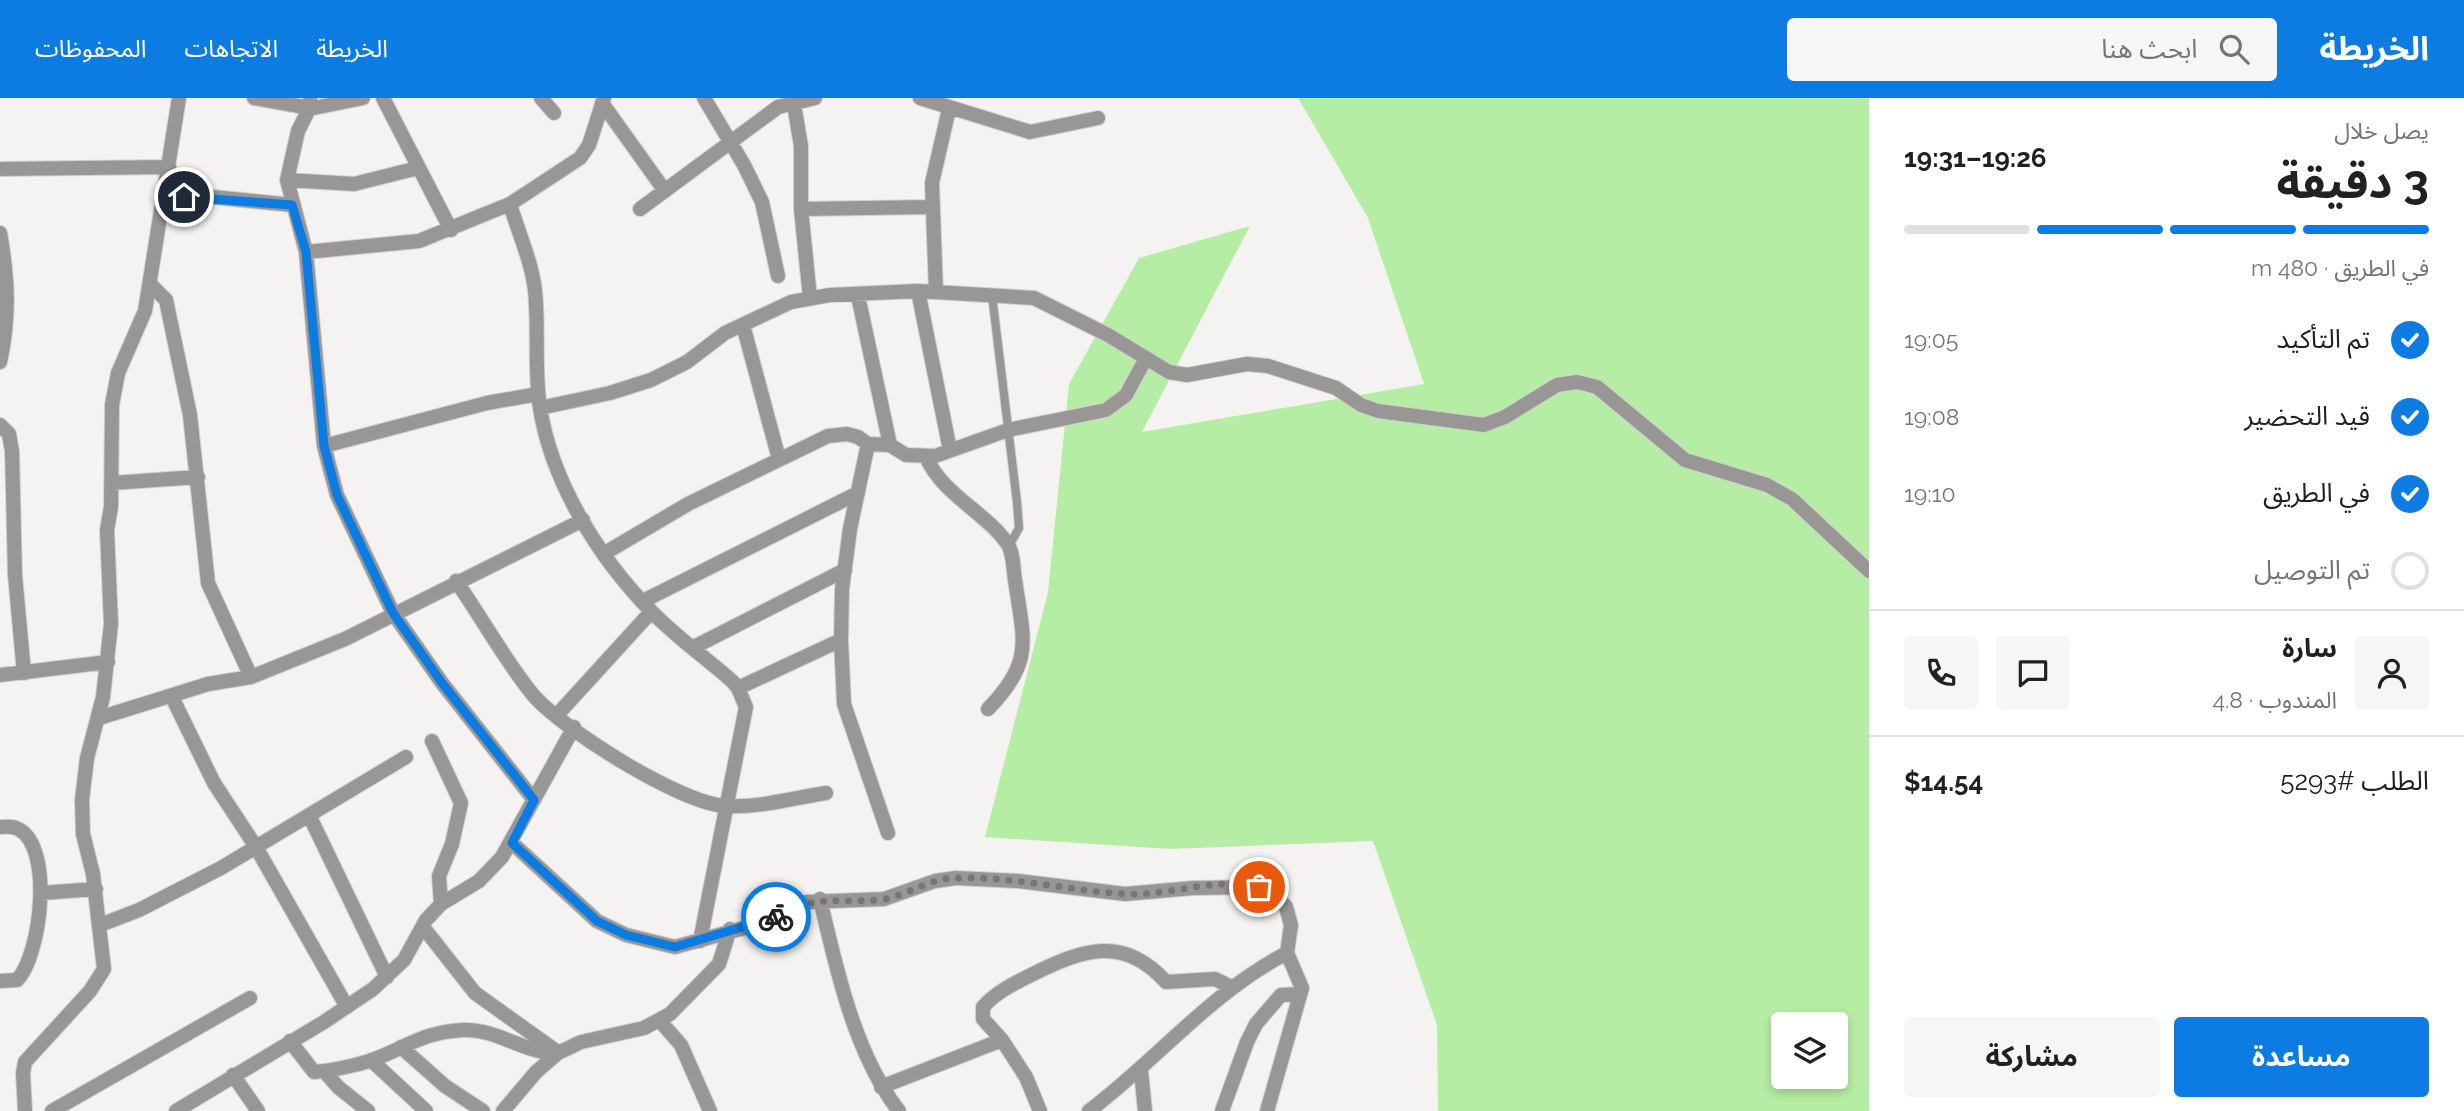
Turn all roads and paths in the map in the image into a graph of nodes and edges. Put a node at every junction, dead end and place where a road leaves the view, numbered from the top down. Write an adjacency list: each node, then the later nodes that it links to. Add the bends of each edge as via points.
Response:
1 (179, 98): 16 (street)
2 (254, 98): 11 (street)
3 (363, 98): 11 (street)
4 (383, 98): 17 (street)
5 (541, 98): 13 (street)
6 (704, 98): 15 (street)
7 (815, 98): 10 (street)
8 (920, 98): 12 (street)
9 (603, 100): 20 (street); 22 (street, via 589,145 580,158)
10 (794, 101): 15 (street, via 783,103); 26 (street, via 801,146)
11 (310, 103): 19 (street)
12 (949, 109): 14 (street, via 1037,133); 24 (street, via 936,159)
13 (554, 113)
14 (1098, 118)
15 (731, 142): 20 (street); 30 (street, via 762,202)
16 (169, 167): 18 (street); 21 (street)
17 (418, 168): 19 (street, via 354,184); 27 (street)
18 (0, 169)
19 (287, 180): 23 (street)
20 (665, 191): 25 (street)
21 (165, 198): 23 (street, via 203,196); 31 (street)
22 (510, 204): 27 (street); 40 (street, via 535,292)
23 (292, 205): 29 (street)
24 (931, 207): 26 (street); 33 (street)
25 (640, 209)
26 (801, 209): 36 (street)
27 (450, 230): 29 (street, via 400,245)
28 (0, 233): 39 (street, via 9,289)
29 (306, 252): 45 (street)
30 (778, 276)
31 (150, 284): 49 (street, via 166,300); 50 (street, via 143,322 116,381)
32 (918, 291): 33 (street); 35 (street); 46 (street)
33 (936, 292): 34 (street)
34 (992, 295): 38 (street, via 1041,300); 42 (lane)
35 (858, 296): 36 (street); 44 (street)
36 (810, 298): 37 (street)
37 (743, 325): 40 (street, via 651,380 610,393); 48 (street)
38 (1145, 360): 42 (street, via 1116,405); 56 (street, via 1187,376 1247,363 1268,366 1336,388 1378,411 1484,425 1557,385 1577,382 1597,387 1685,460 1767,485 1792,499)
39 (0, 362)
40 (539, 401): 45 (street, via 487,403); 52 (street, via 553,458)
41 (0, 425): 63 (street, via 9,434 12,451 15,575)
42 (1008, 430): 46 (street); 53 (lane, via 1018,528)
43 (868, 444): 44 (street); 48 (street, via 847,434 828,436); 51 (street)
44 (890, 445): 47 (street, via 906,455)
45 (324, 446): 59 (street, via 337,495)
46 (950, 450): 47 (street)
47 (926, 457): 53 (street, via 934,474)
48 (779, 459): 54 (street, via 688,504)
49 (198, 477): 50 (street); 65 (street, via 208,583)
50 (112, 483): 62 (street, via 107,530 112,609)
51 (858, 493): 55 (street); 58 (street)
52 (583, 520): 54 (street); 57 (street)
53 (1009, 546): 68 (street, via 1023,653 1015,678)
54 (605, 553): 58 (street)
55 (845, 570): 60 (street); 61 (street)
56 (1869, 571)
57 (456, 581): 59 (street); 69 (street, via 526,686)
58 (647, 607): 61 (street); 69 (street)
59 (393, 613): 65 (street, via 345,639); 75 (street)
60 (841, 640): 66 (street); 79 (street, via 844,704)
61 (694, 647): 66 (street)
62 (108, 662): 63 (street); 70 (street)
63 (24, 673): 64 (street)
64 (0, 675)
65 (251, 677): 67 (street, via 208,684)
66 (738, 688): 76 (street, via 746,707)
67 (172, 697): 70 (street); 81 (street, via 214,783)
68 (988, 709)
69 (556, 715): 71 (street)
70 (99, 718): 82 (street, via 87,758 82,800 83,834)
71 (574, 727): 75 (street); 76 (street, via 668,788)
72 (432, 741): 85 (street, via 461,803 439,876)
73 (406, 757): 77 (street)
74 (826, 793): 76 (street)
75 (534, 800): 80 (street)
76 (726, 806): 89 (street)
77 (309, 815): 81 (street); 91 (street)
78 (0, 827): 83 (street, via 17,828 31,843)
79 (888, 832)
80 (512, 843): 85 (street, via 487,874); 89 (street, via 597,921 626,935 675,947)
81 (256, 846): 86 (street, via 139,910); 96 (street)
82 (96, 889): 83 (street); 86 (street)
83 (41, 893): 92 (street, via 40,919 28,966 17,980)
84 (820, 899): 88 (street); 90 (street, via 884,899 956,878 1125,894 1250,885 1272,892 1284,903 1291,925); 106 (street, via 851,1010)
85 (441, 905): 87 (street)
86 (100, 925): 108 (street, via 104,969 90,991 29,1055 23,1073)
87 (423, 927): 91 (street, via 410,952); 101 (street, via 475,993)
88 (730, 929): 89 (street); 97 (street, via 714,972)
89 (700, 941)
90 (1287, 953): 93 (street); 94 (street, via 1300,981)
91 (387, 977): 96 (street)
92 (0, 981)
93 (1231, 987): 98 (street, via 1216,979 1172,984 1132,956 1079,952 1013,985 983,1007 986,1025); 104 (street)
94 (1300, 994): 120 (street, via 1281,995 1256,1024); 121 (street)
95 (250, 998): 109 (street)
96 (347, 1007): 99 (street)
97 (660, 1021): 101 (street, via 581,1042); 115 (street, via 681,1045)
98 (1002, 1040): 106 (street); 117 (street, via 1026,1077)
99 (290, 1041): 103 (street, via 312,1071); 105 (street)
100 (401, 1047): 101 (street, via 425,1036 477,1031 533,1050); 102 (street); 113 (street, via 445,1086)
101 (558, 1053): 114 (street)
102 (371, 1060): 103 (street); 112 (street)
103 (324, 1071): 111 (street)
104 (1141, 1071): 118 (street); 119 (street)
105 (233, 1075): 107 (street); 110 (street)
106 (881, 1087): 116 (street)
107 (179, 1110)
108 (25, 1111)
109 (52, 1111)
110 (258, 1111)
111 (368, 1111)
112 (426, 1111)
113 (483, 1111)
114 (503, 1111)
115 (710, 1111)
116 (899, 1111)
117 (1040, 1111)
118 (1089, 1111)
119 (1145, 1111)
120 (1222, 1111)
121 (1267, 1111)

